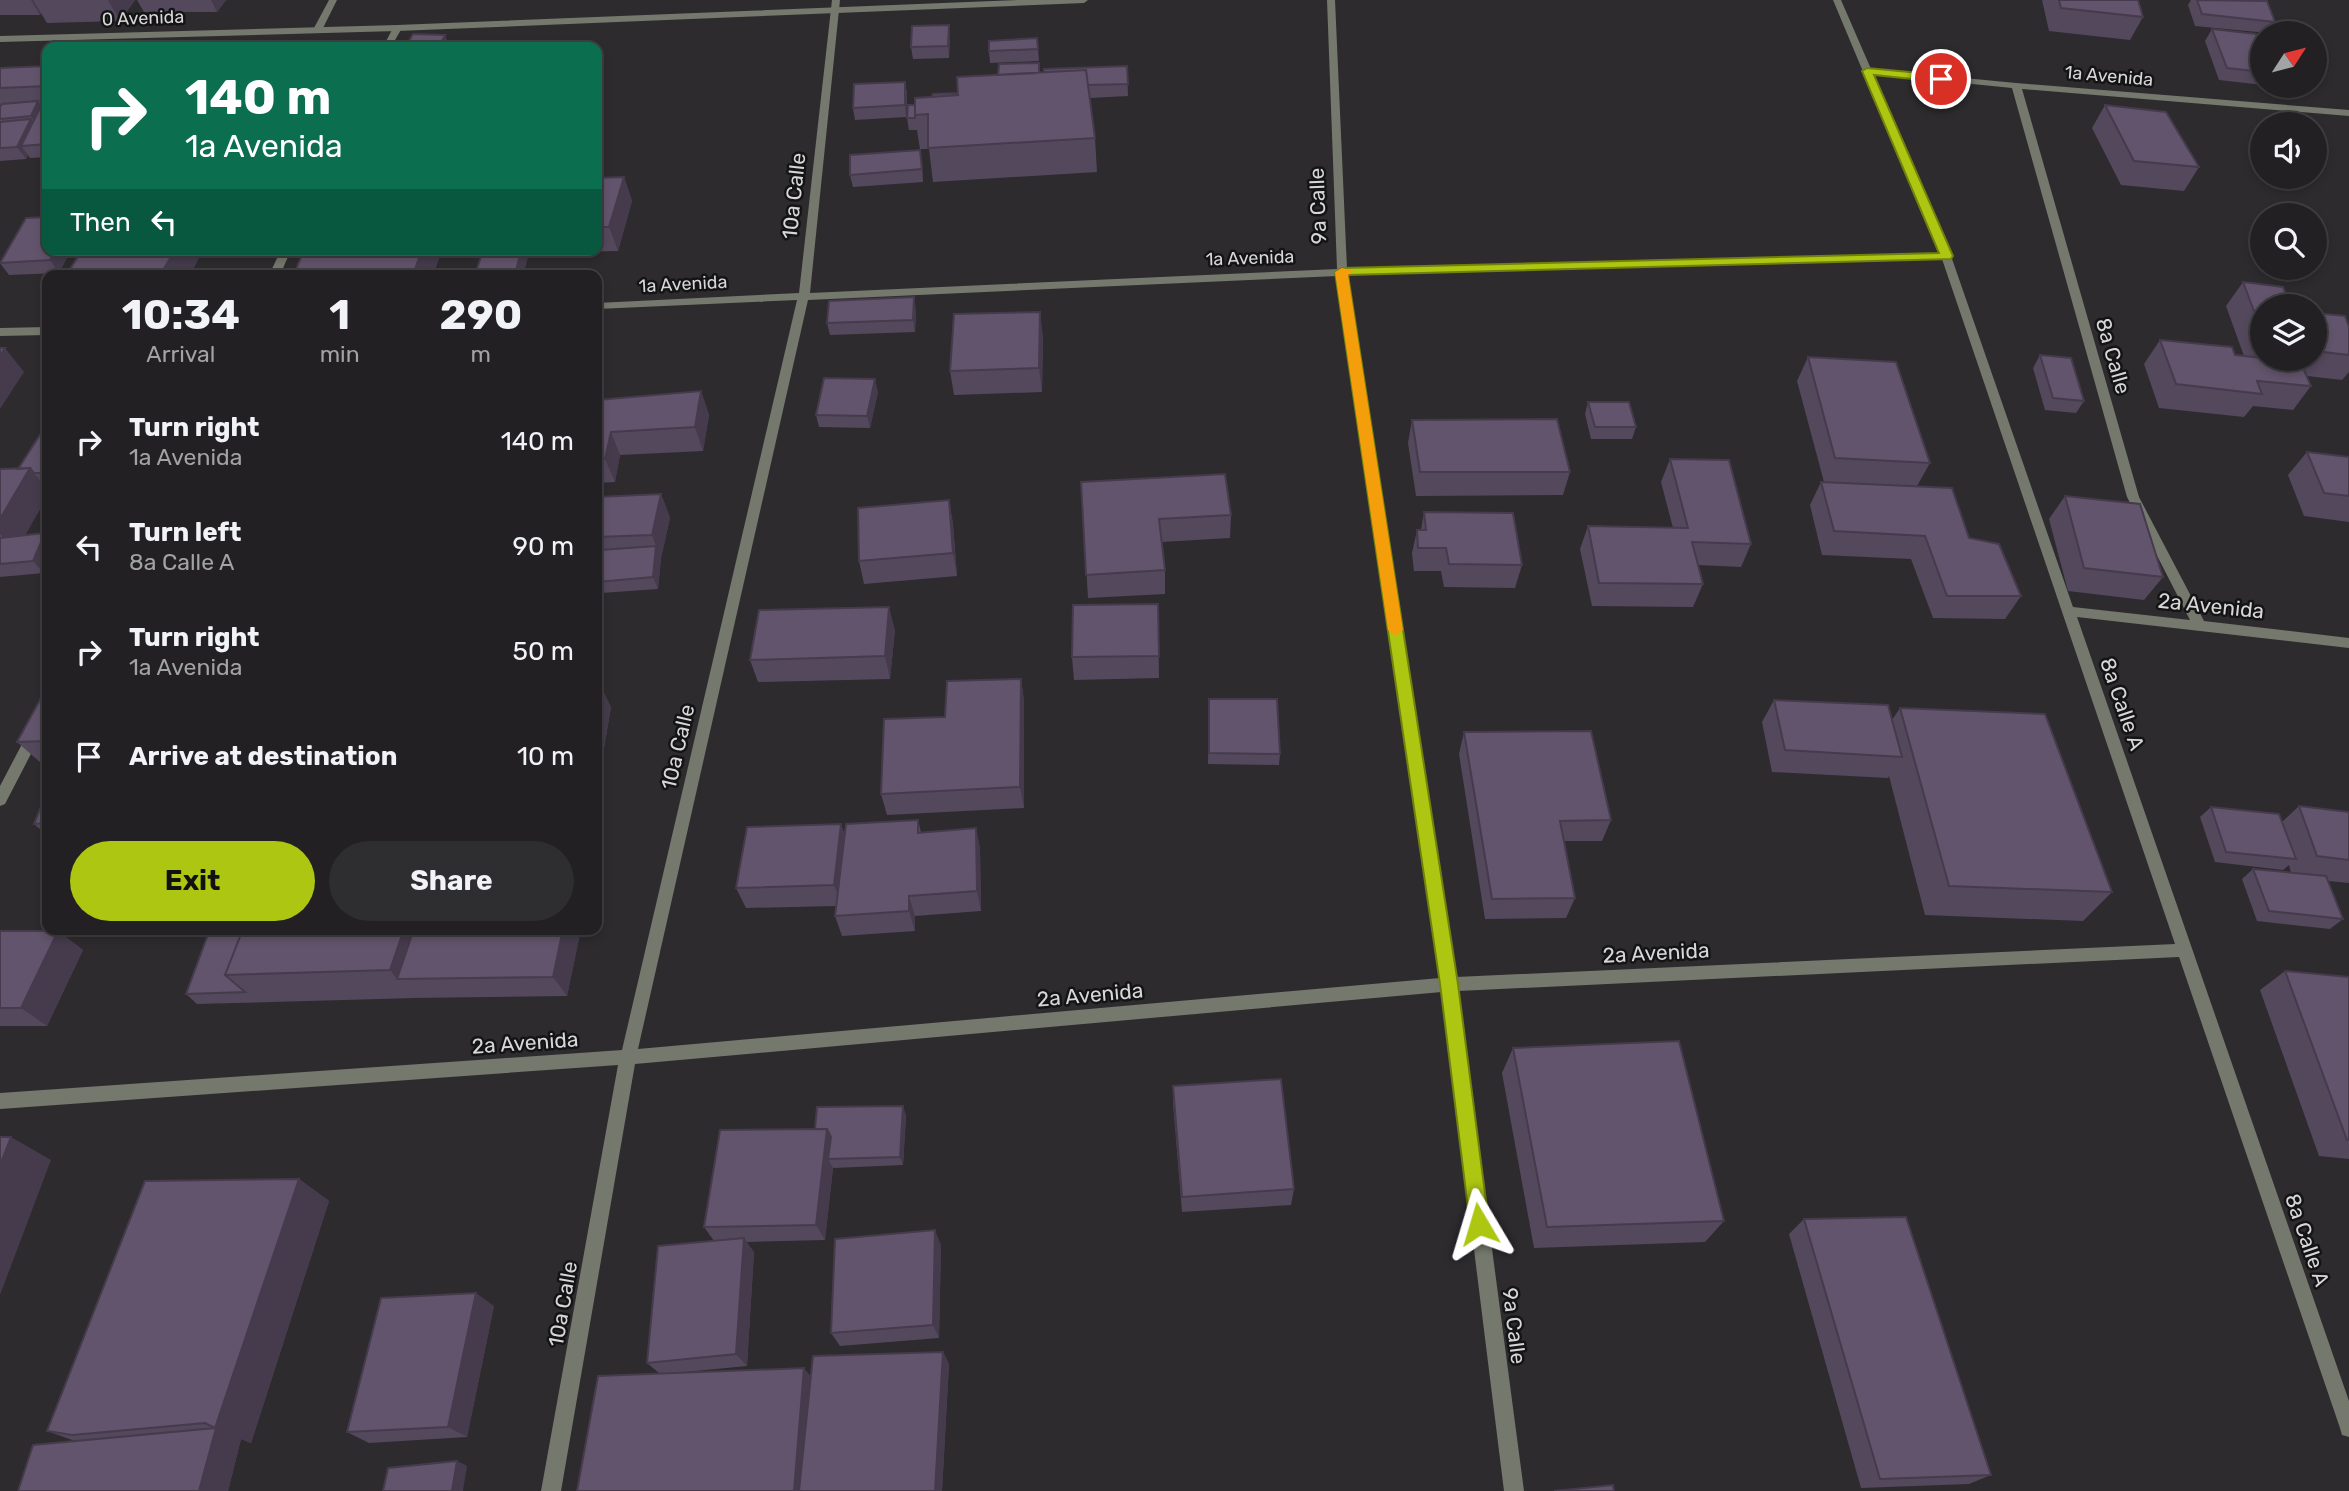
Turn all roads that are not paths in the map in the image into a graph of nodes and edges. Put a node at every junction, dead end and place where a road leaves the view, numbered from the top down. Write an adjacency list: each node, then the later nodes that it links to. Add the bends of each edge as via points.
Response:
1 (333, 0): 6 (street)
2 (1084, 0): 5 (street, 0 Avenida)
3 (1331, 0): 14 (street, 9a Calle)
4 (1837, 0): 10 (street, 8a Calle A)
5 (836, 6): 7 (street, 0 Avenida); 15 (street, 10a Calle)
6 (318, 28): 7 (street, 0 Avenida); 8 (street, 0 Avenida)
7 (397, 28): 9 (street)
8 (0, 38)
9 (390, 42)
10 (1867, 71): 11 (street, 1a Avenida); 13 (street, 8a Calle A)
11 (2016, 86): 12 (street, 1a Avenida); 20 (street, 8a Calle, via 2133,497)
12 (2349, 113)
13 (1947, 256): 14 (street, 1a Avenida); 19 (street, 8a Calle A)
14 (1342, 272): 15 (street, 1a Avenida); 25 (street, 9a Calle)
15 (804, 295): 16 (street, 1a Avenida); 26 (street, 10a Calle)
16 (602, 306)
17 (42, 331): 18 (street)
18 (0, 332)
19 (2069, 611): 20 (street, 2a Avenida); 24 (street, 8a Calle A)
20 (2200, 626): 21 (street, 2a Avenida)
21 (2349, 643)
22 (42, 720): 23 (street)
23 (0, 800)
24 (2185, 950): 25 (street, 2a Avenida); 28 (street, 8a Calle A)
25 (1449, 984): 26 (street, 2a Avenida); 30 (street, 9a Calle)
26 (628, 1057): 27 (street, 2a Avenida); 29 (street, 10a Calle)
27 (0, 1101)
28 (2349, 1428)
29 (551, 1491)
30 (1514, 1491)

